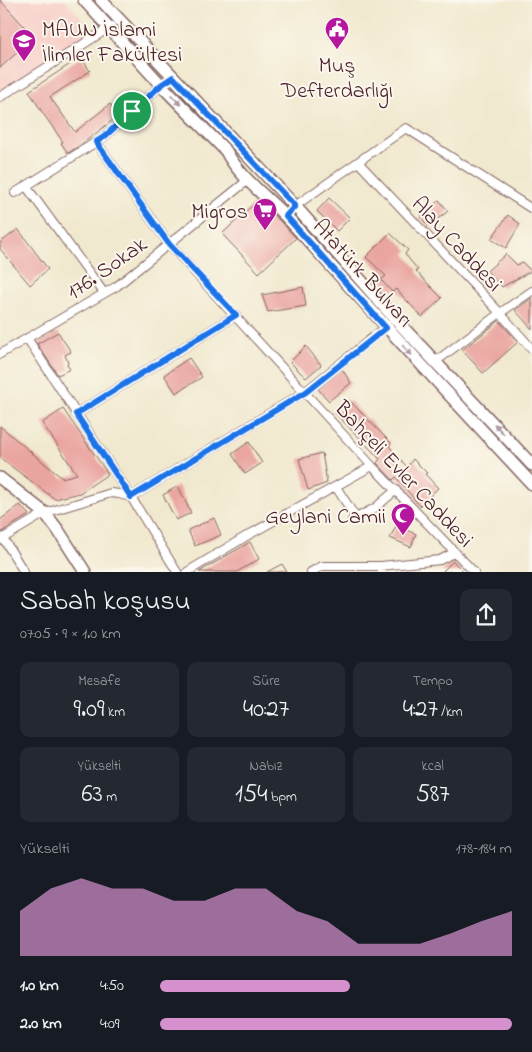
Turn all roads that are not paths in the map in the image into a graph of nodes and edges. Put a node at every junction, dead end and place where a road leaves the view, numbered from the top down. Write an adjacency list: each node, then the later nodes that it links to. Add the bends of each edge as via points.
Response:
1 (84, 0): 4 (main road, Atatürk Bulvarı)
2 (101, 0): 3 (main road, Atatürk Bulvarı)
3 (120, 20): 4 (street); 5 (main road, Atatürk Bulvarı)
4 (109, 28): 6 (main road, Atatürk Bulvarı); 7 (street)
5 (173, 77): 6 (street); 13 (main road, Atatürk Bulvarı)
6 (161, 85): 8 (street); 10 (main road, Atatürk Bulvarı, one-way to 10, via 226,151 230,161)
7 (0, 98)
8 (96, 142): 11 (street); 16 (street, Bahçeli Evler Caddesi)
9 (358, 162): 13 (street); 14 (street, via 406,128); 19 (street, Alay Caddesi)
10 (248, 180): 15 (main road, Atatürk Bulvarı); 16 (street, 176. Sokak)
11 (26, 186): 12 (street); 18 (street)
12 (15, 193)
13 (295, 206): 15 (street); 26 (main road, Atatürk Bulvarı)
14 (532, 209)
15 (286, 216): 21 (main road, Atatürk Bulvarı)
16 (169, 244): 18 (street, 176. Sokak); 20 (street, Bahçeli Evler Caddesi)
17 (532, 291): 19 (street)
18 (104, 293): 22 (street, 176. Sokak)
19 (500, 313): 24 (street, Alay Caddesi); 26 (street)
20 (236, 315): 27 (street, Bahçeli Evler Caddesi); 28 (street)
21 (386, 328): 27 (street); 32 (main road, Atatürk Bulvarı, one-way to 32)
22 (27, 338): 25 (street, 176. Sokak); 28 (street)
23 (0, 343): 25 (street)
24 (532, 348)
25 (2, 352)
26 (435, 362): 29 (main road, Atatürk Bulvarı, one-way to 26)
27 (306, 392): 30 (street, Bahçeli Evler Caddesi); 35 (street)
28 (76, 414): 35 (street)
29 (532, 465)
30 (372, 466): 33 (street); 34 (street, Bahçeli Evler Caddesi)
31 (0, 478): 36 (main road)
32 (532, 484)
33 (336, 487): 34 (street, via 354,519 375,508); 42 (street)
34 (396, 490): 38 (street, Bahçeli Evler Caddesi)
35 (131, 497): 36 (street, via 112,493); 41 (street)
36 (45, 513): 37 (street); 40 (main road)
37 (2, 539): 39 (street)
38 (455, 552): 43 (street, via 440,560 381,566 322,566); 44 (street, Bahçeli Evler Caddesi)
39 (24, 572)
40 (85, 572)
41 (177, 572)
42 (187, 572)
43 (311, 572)
44 (474, 572)

